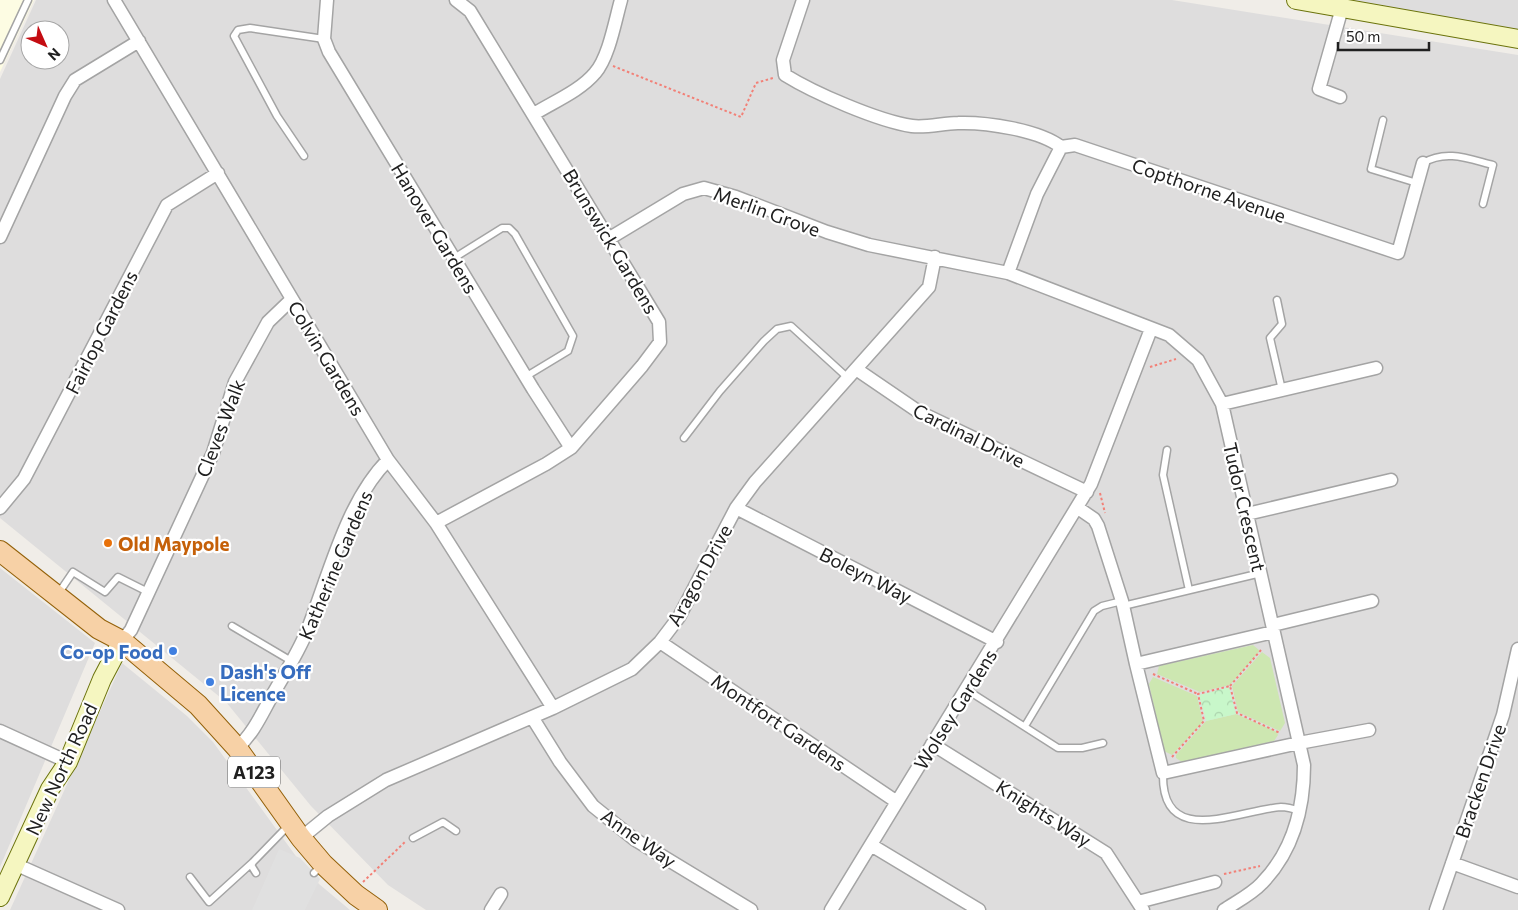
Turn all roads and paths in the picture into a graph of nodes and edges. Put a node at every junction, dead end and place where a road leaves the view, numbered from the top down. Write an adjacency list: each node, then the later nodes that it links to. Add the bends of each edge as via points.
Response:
1 (28, 0): 12 (lane)
2 (114, 0): 11 (street, Colvin Gardens)
3 (327, 0): 9 (street, Hanover Gardens)
4 (456, 0): 16 (street, Brunswick Gardens, via 470,11)
5 (621, 0): 13 (street)
6 (803, 0): 14 (street, via 783,60)
7 (1296, 0): 8 (street)
8 (1342, 8): 10 (street); 15 (street, via 1319,89)
9 (324, 39): 19 (lane, via 250,28 238,30 234,36 277,116); 27 (street, Hanover Gardens)
10 (1518, 39)
11 (139, 41): 21 (street, Colvin Gardens); 24 (street, via 75,80)
12 (0, 60)
13 (603, 62): 14 (path, via 741,117 756,83); 16 (street, via 583,84)
14 (785, 75): 18 (street, via 878,116 913,126 988,124 1023,132)
15 (1340, 97)
16 (534, 114): 25 (street, Brunswick Gardens)
17 (1383, 120): 22 (lane, via 1371,169)
18 (1061, 148): 22 (street, Copthorne Avenue, via 1075,144 1398,253); 28 (street, via 1037,194)
19 (304, 156)
20 (1423, 163): 22 (street, Copthorne Avenue); 23 (lane, via 1444,154 1493,165)
21 (218, 173): 29 (street, Colvin Gardens); 45 (street, Fairlop Gardens, via 167,205 24,478)
22 (1418, 183)
23 (1483, 204)
24 (0, 237)
25 (610, 238): 26 (street, Merlin Grove, via 683,194 704,188 869,245); 40 (street, Brunswick Gardens, via 659,322 660,342)
26 (936, 257): 28 (street, Tudor Crescent); 35 (street, Aragon Drive, via 929,287)
27 (454, 258): 36 (street, Hanover Gardens); 36 (lane, via 502,228 509,228 515,234 573,336 568,351)
28 (1008, 273): 31 (street, Tudor Crescent)
29 (292, 299): 42 (street, Colvin Gardens); 54 (street, Cleves Walk, via 268,322 235,382 213,453)
30 (1277, 300): 37 (lane, via 1282,324 1270,338)
31 (1151, 329): 32 (street, Tudor Crescent, via 1169,335); 33 (street, Wolsey Gardens)
32 (1189, 352): 33 (path, via 1147,368); 38 (street, Tudor Crescent, via 1204,370)
33 (1137, 365): 44 (street, Wolsey Gardens)
34 (1376, 368): 37 (street)
35 (852, 373): 39 (lane, via 791,326 777,328 720,391); 44 (street, Cardinal Drive, via 919,412); 46 (street, Aragon Drive, via 755,482)
36 (525, 377): 40 (street, Hanover Gardens)
37 (1282, 390): 38 (street)
38 (1222, 404): 48 (street, Tudor Crescent)
39 (684, 438)
40 (571, 448): 49 (street, Brunswick Gardens)
41 (1167, 450): 53 (lane, via 1163,475)
42 (388, 460): 49 (street, Colvin Gardens); 67 (street, Katherine Gardens, via 376,472 354,511)
43 (1391, 480): 48 (street)
44 (1089, 488): 47 (street, Wolsey Gardens); 50 (path, via 1099,491 1107,520)
45 (0, 508)
46 (736, 508): 61 (street, Aragon Drive, via 679,617); 62 (street, Boleyn Way)
47 (1078, 508): 50 (street, via 1094,519); 62 (street, Wolsey Gardens)
48 (1247, 514): 52 (street, Tudor Crescent)
49 (436, 524): 75 (street, Colvin Gardens)
50 (1098, 526): 57 (street)
51 (0, 551): 55 (main road, A123)
52 (1261, 573): 53 (lane); 59 (street, Tudor Crescent)
53 (1188, 590): 57 (lane)
54 (148, 592): 55 (lane, via 118,577 104,592 73,572); 60 (street, Cleves Walk, via 131,630)
55 (58, 595): 60 (main road, A123, via 99,629)
56 (1372, 601): 59 (street)
57 (1122, 604): 68 (street); 77 (lane, via 1102,606 1094,611)
58 (232, 626): 67 (lane)
59 (1273, 629): 68 (street); 84 (street, Tudor Crescent)
60 (122, 641): 86 (main road, A123, via 198,705); 88 (street, New North Road, via 102,679)
61 (660, 642): 75 (street, Aragon Drive, via 632,668); 90 (street, Montfort Gardens)
62 (997, 642): 73 (street, Wolsey Gardens)
63 (1257, 647): 64 (path)
64 (1262, 650): 66 (path); 72 (path)
65 (1518, 650): 97 (street, Bracken Drive, via 1502,715)
66 (1267, 654)
67 (293, 662): 86 (street, Katherine Gardens, via 254,729)
68 (1136, 664): 89 (street)
69 (1156, 669): 70 (path)
70 (1153, 674): 71 (path); 74 (path)
71 (1150, 679)
72 (1230, 686): 74 (path); 81 (path, via 1237,713)
73 (967, 690): 77 (lane); 85 (street, Wolsey Gardens)
74 (1198, 694): 87 (path, via 1204,721)
75 (552, 708): 76 (street, Aragon Drive)
76 (532, 717): 92 (street, Aragon Drive, via 386,780 328,816); 110 (street, Anne Way, via 593,806 634,839)
77 (1025, 726): 83 (lane, via 1058,748 1082,748)
78 (1284, 728): 81 (path)
79 (1369, 730): 84 (street)
80 (0, 731): 88 (street)
81 (1280, 733): 82 (path)
82 (1277, 738)
83 (1103, 743)
84 (1299, 743): 89 (street); 91 (street, Tudor Crescent, via 1304,765)
85 (932, 744): 90 (street, Wolsey Gardens); 106 (street, Knights Way, via 1106,853)
86 (238, 748): 92 (main road, A123)
87 (1172, 757)
88 (68, 762): 98 (street, New North Road, via 50,788)
89 (1163, 773): 91 (lane, via 1165,798 1188,819 1203,822 1283,807)
90 (897, 802): 95 (street, Wolsey Gardens)
91 (1300, 810): 113 (street, Tudor Crescent, via 1287,849 1276,867 1261,885)
92 (296, 831): 96 (lane); 103 (main road, A123, via 318,868)
93 (456, 831): 94 (lane, via 443,822)
94 (409, 840): 103 (path)
95 (871, 844): 111 (street, Wolsey Gardens); 112 (street)
96 (252, 862): 99 (lane); 100 (lane, via 209,902)
97 (1452, 863): 102 (street); 114 (street, Bracken Drive)
98 (17, 864): 105 (street, New North Road); 107 (street)
99 (256, 873)
100 (190, 877)
101 (1215, 882): 106 (street, Knights Way)
102 (1518, 887)
103 (353, 892): 108 (main road, A123)
104 (501, 894): 109 (street)
105 (0, 898)
106 (1140, 906)
107 (118, 910)
108 (375, 910)
109 (491, 910)
110 (751, 910)
111 (830, 910)
112 (979, 910)
113 (1224, 910)
114 (1436, 910)

